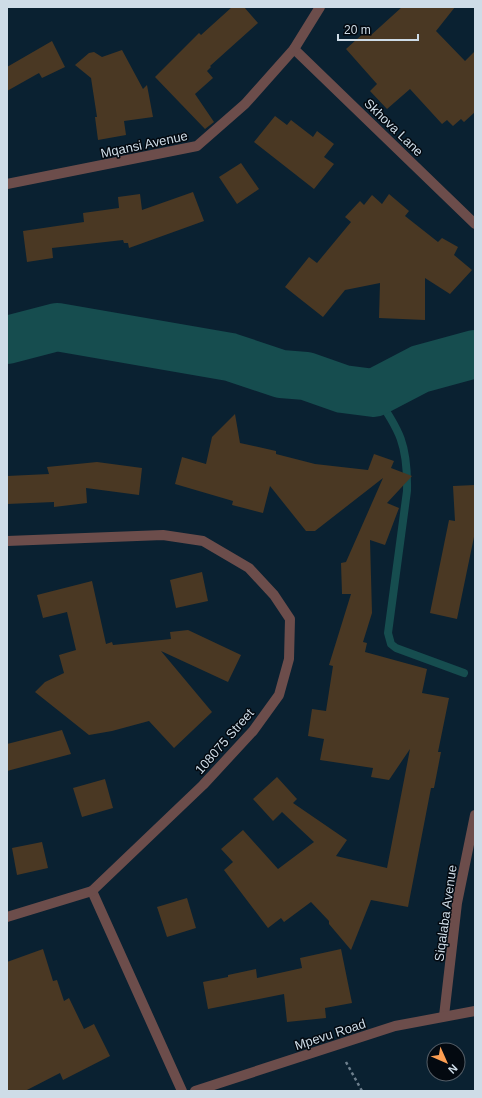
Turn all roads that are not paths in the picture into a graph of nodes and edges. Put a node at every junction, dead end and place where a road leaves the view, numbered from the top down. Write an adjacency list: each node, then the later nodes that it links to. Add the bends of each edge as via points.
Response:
1 (320, 7): 2 (street, Mqansi Avenue)
2 (294, 49): 3 (street, Mqansi Avenue, via 245,104 197,146); 4 (street, Skhova Lane)
3 (7, 184)
4 (475, 224)
5 (7, 541): 7 (street, 108075 Street, via 163,535 203,542 249,568 274,595 290,619 289,659 279,695 253,731 203,785)
6 (475, 815): 10 (street, Siqalaba Avenue, via 457,903)
7 (92, 891): 8 (street, 108075 Street); 11 (street)
8 (7, 917)
9 (475, 1011): 10 (street, Mpevu Road)
10 (444, 1016): 12 (street, Mpevu Road, via 395,1026)
11 (182, 1091)
12 (195, 1091)

